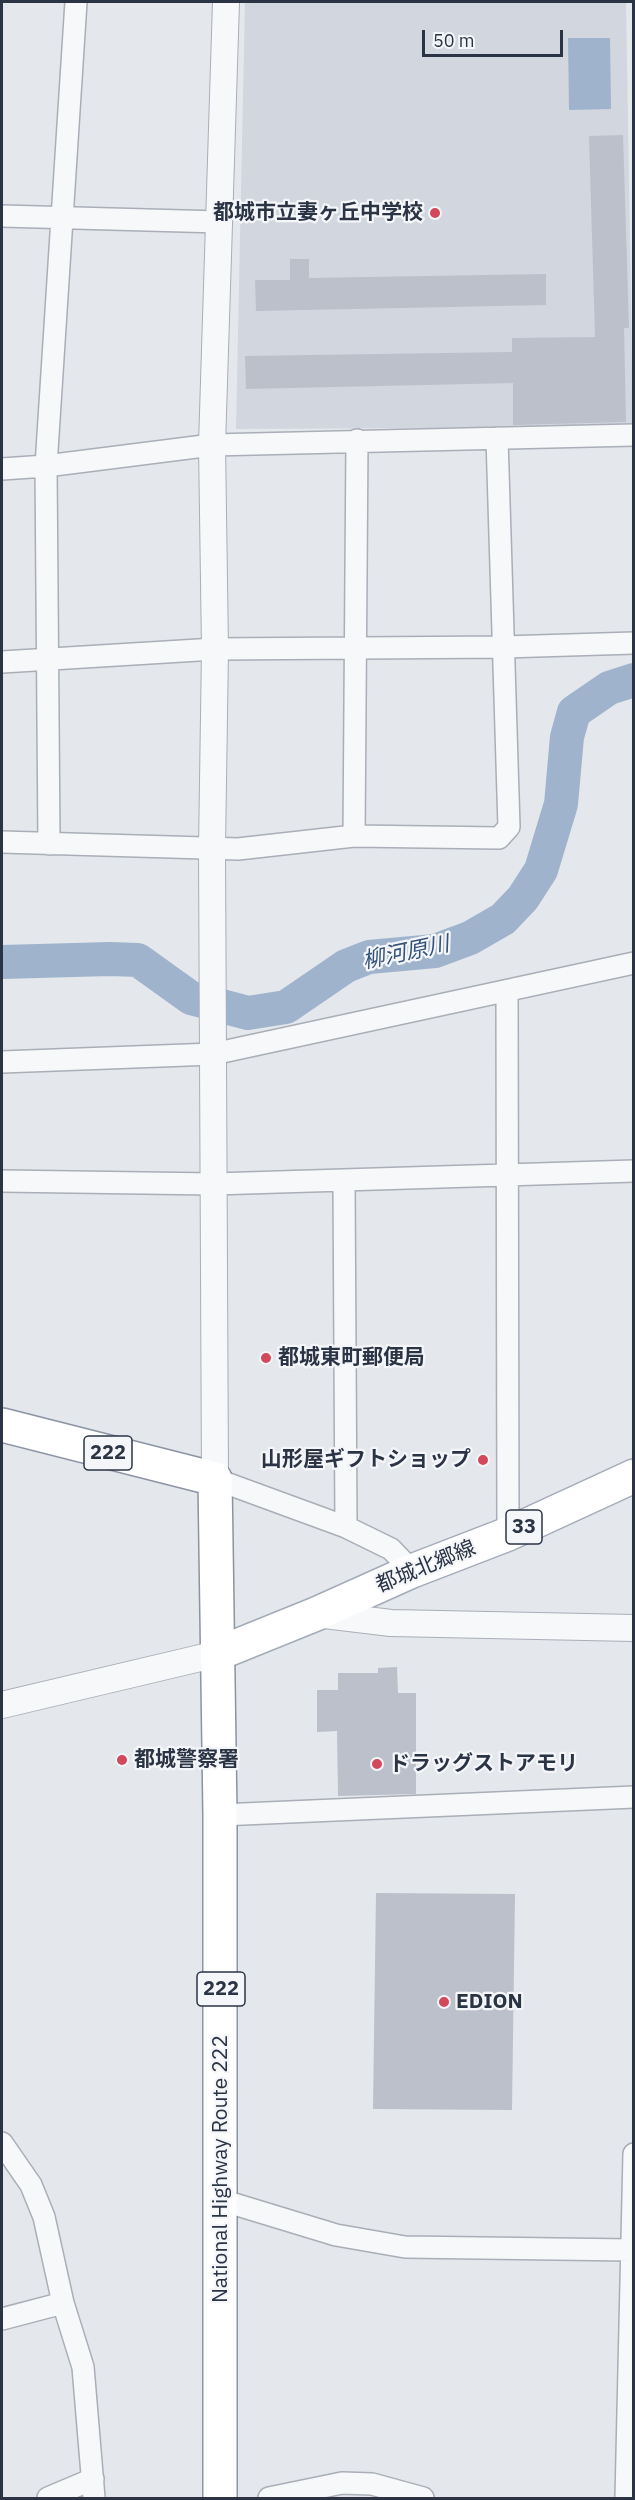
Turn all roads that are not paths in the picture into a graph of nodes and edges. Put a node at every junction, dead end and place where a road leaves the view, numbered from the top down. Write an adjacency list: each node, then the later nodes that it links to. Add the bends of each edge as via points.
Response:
1 (76, 2): 4 (street)
2 (226, 2): 5 (street)
3 (2, 216): 4 (street)
4 (63, 217): 5 (street); 10 (street)
5 (220, 222): 9 (street)
6 (633, 435): 7 (street)
7 (497, 438): 8 (street); 14 (street)
8 (357, 440): 9 (street); 13 (street)
9 (212, 445): 10 (street); 15 (street)
10 (46, 466): 11 (street); 16 (street)
11 (2, 469)
12 (633, 642): 14 (street)
13 (354, 647): 14 (street); 15 (street); 18 (street)
14 (504, 647): 18 (street, via 509,827 499,838)
15 (215, 649): 16 (street); 21 (street)
16 (46, 658): 17 (street); 20 (street)
17 (2, 662)
18 (354, 836): 21 (street, via 238,849)
19 (2, 842): 20 (street)
20 (50, 844): 21 (street)
21 (212, 848): 24 (street)
22 (633, 963): 23 (street)
23 (507, 992): 24 (street); 27 (street)
24 (213, 1042): 25 (street); 30 (street)
25 (2, 1062)
26 (633, 1171): 27 (street)
27 (506, 1174): 29 (street); 35 (street)
28 (2, 1182): 30 (street)
29 (344, 1182): 30 (street); 34 (street)
30 (214, 1184): 33 (street)
31 (2, 1425): 33 (main road, 222)
32 (633, 1476): 35 (main road, 都城北郷線 / 33)
33 (215, 1479): 34 (street); 39 (main road, National Highway Route 222 / 222)
34 (346, 1527): 36 (street, via 392,1549)
35 (508, 1534): 36 (main road, 都城北郷線 / 33)
36 (412, 1571): 37 (main road, 都城北郷線 / 33)
37 (316, 1614): 38 (street, via 391,1623); 39 (main road, 都城北郷線 / 33)
38 (633, 1628)
39 (217, 1654): 40 (street); 42 (main road, National Highway Route 222 / 222)
40 (2, 1705)
41 (633, 1797): 42 (street)
42 (220, 1815): 45 (main road, National Highway Route 222 / 222)
43 (2, 2143): 47 (street, via 31,2185 45,2217)
44 (633, 2154): 46 (street)
45 (221, 2200): 46 (street, via 336,2235 405,2247); 51 (main road, National Highway Route 222 / 222)
46 (631, 2250): 54 (street)
47 (63, 2303): 48 (street); 49 (street, via 83,2367)
48 (2, 2319)
49 (93, 2489): 50 (street)
50 (48, 2499)
51 (220, 2499)
52 (269, 2499): 53 (street, via 342,2483 372,2484)
53 (423, 2499)
54 (626, 2499)

